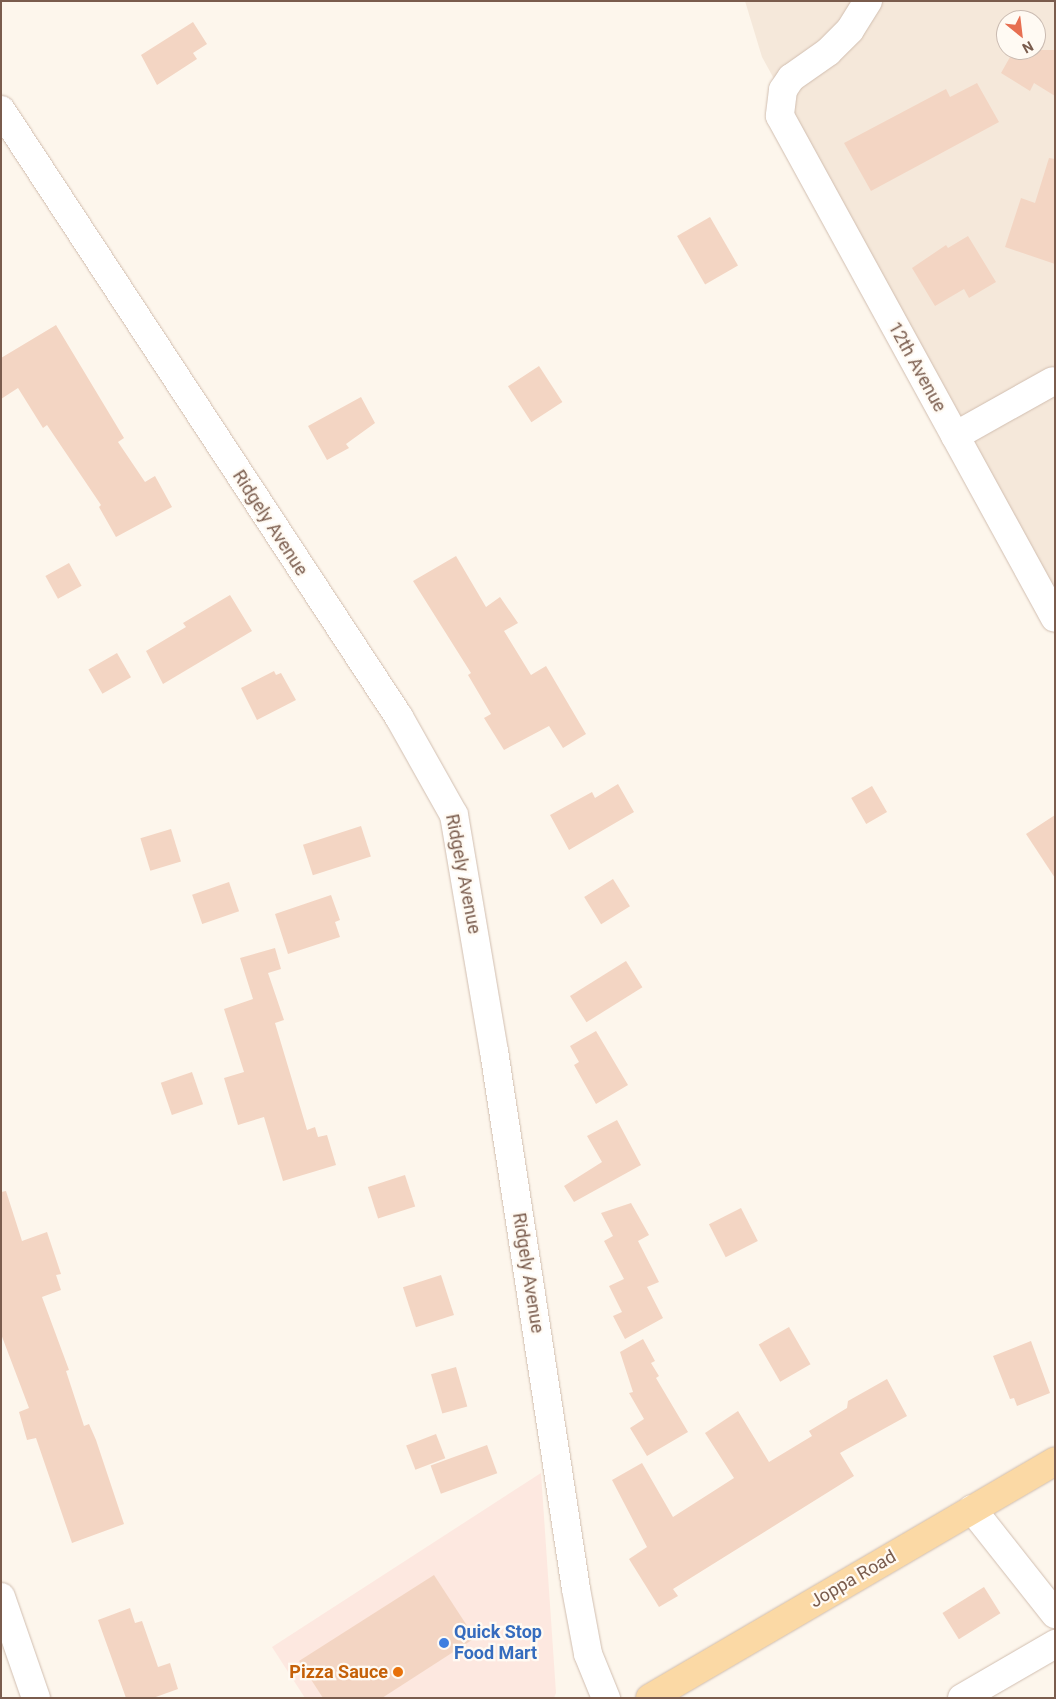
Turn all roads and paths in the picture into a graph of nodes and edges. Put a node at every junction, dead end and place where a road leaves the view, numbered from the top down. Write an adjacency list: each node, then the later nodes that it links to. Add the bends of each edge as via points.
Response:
1 (868, 1): 4 (street, 12th Avenue, via 850,30 828,52 792,78 783,90 780,116)
2 (1, 110): 12 (street, Ridgely Avenue, via 399,717 454,815 494,1051 576,1589 588,1654)
3 (1053, 381): 4 (street)
4 (955, 436): 5 (street, 12th Avenue)
5 (1055, 618)
6 (1055, 1461): 7 (main road, Joppa Road)
7 (972, 1509): 9 (street); 13 (main road, Joppa Road)
8 (1, 1597): 11 (street)
9 (1055, 1614)
10 (1055, 1644): 14 (street)
11 (36, 1698)
12 (606, 1698)
13 (650, 1698)
14 (962, 1698)

